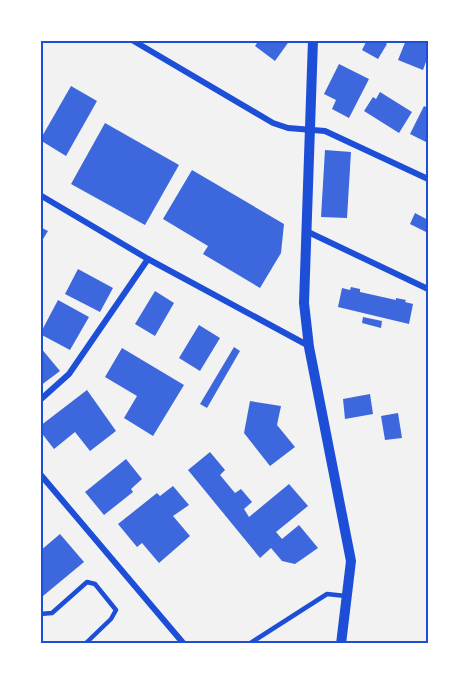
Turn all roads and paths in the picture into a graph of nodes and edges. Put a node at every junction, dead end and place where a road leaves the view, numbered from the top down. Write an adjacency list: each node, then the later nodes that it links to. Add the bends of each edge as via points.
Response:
1 (132, 40): 3 (street, via 273,123)
2 (313, 40): 3 (street)
3 (309, 129): 4 (street, via 334,135); 6 (street)
4 (429, 179)
5 (40, 195): 7 (street)
6 (306, 231): 8 (street); 9 (street, via 304,303)
7 (148, 259): 9 (street); 10 (street, via 69,374)
8 (429, 289)
9 (309, 346): 12 (street, via 351,561)
10 (40, 400)
11 (40, 474): 15 (street)
12 (348, 596): 16 (lane, via 327,594); 17 (street)
13 (40, 614): 14 (lane, via 52,613 87,582 95,584 116,610)
14 (85, 644)
15 (184, 644)
16 (249, 644)
17 (341, 644)

